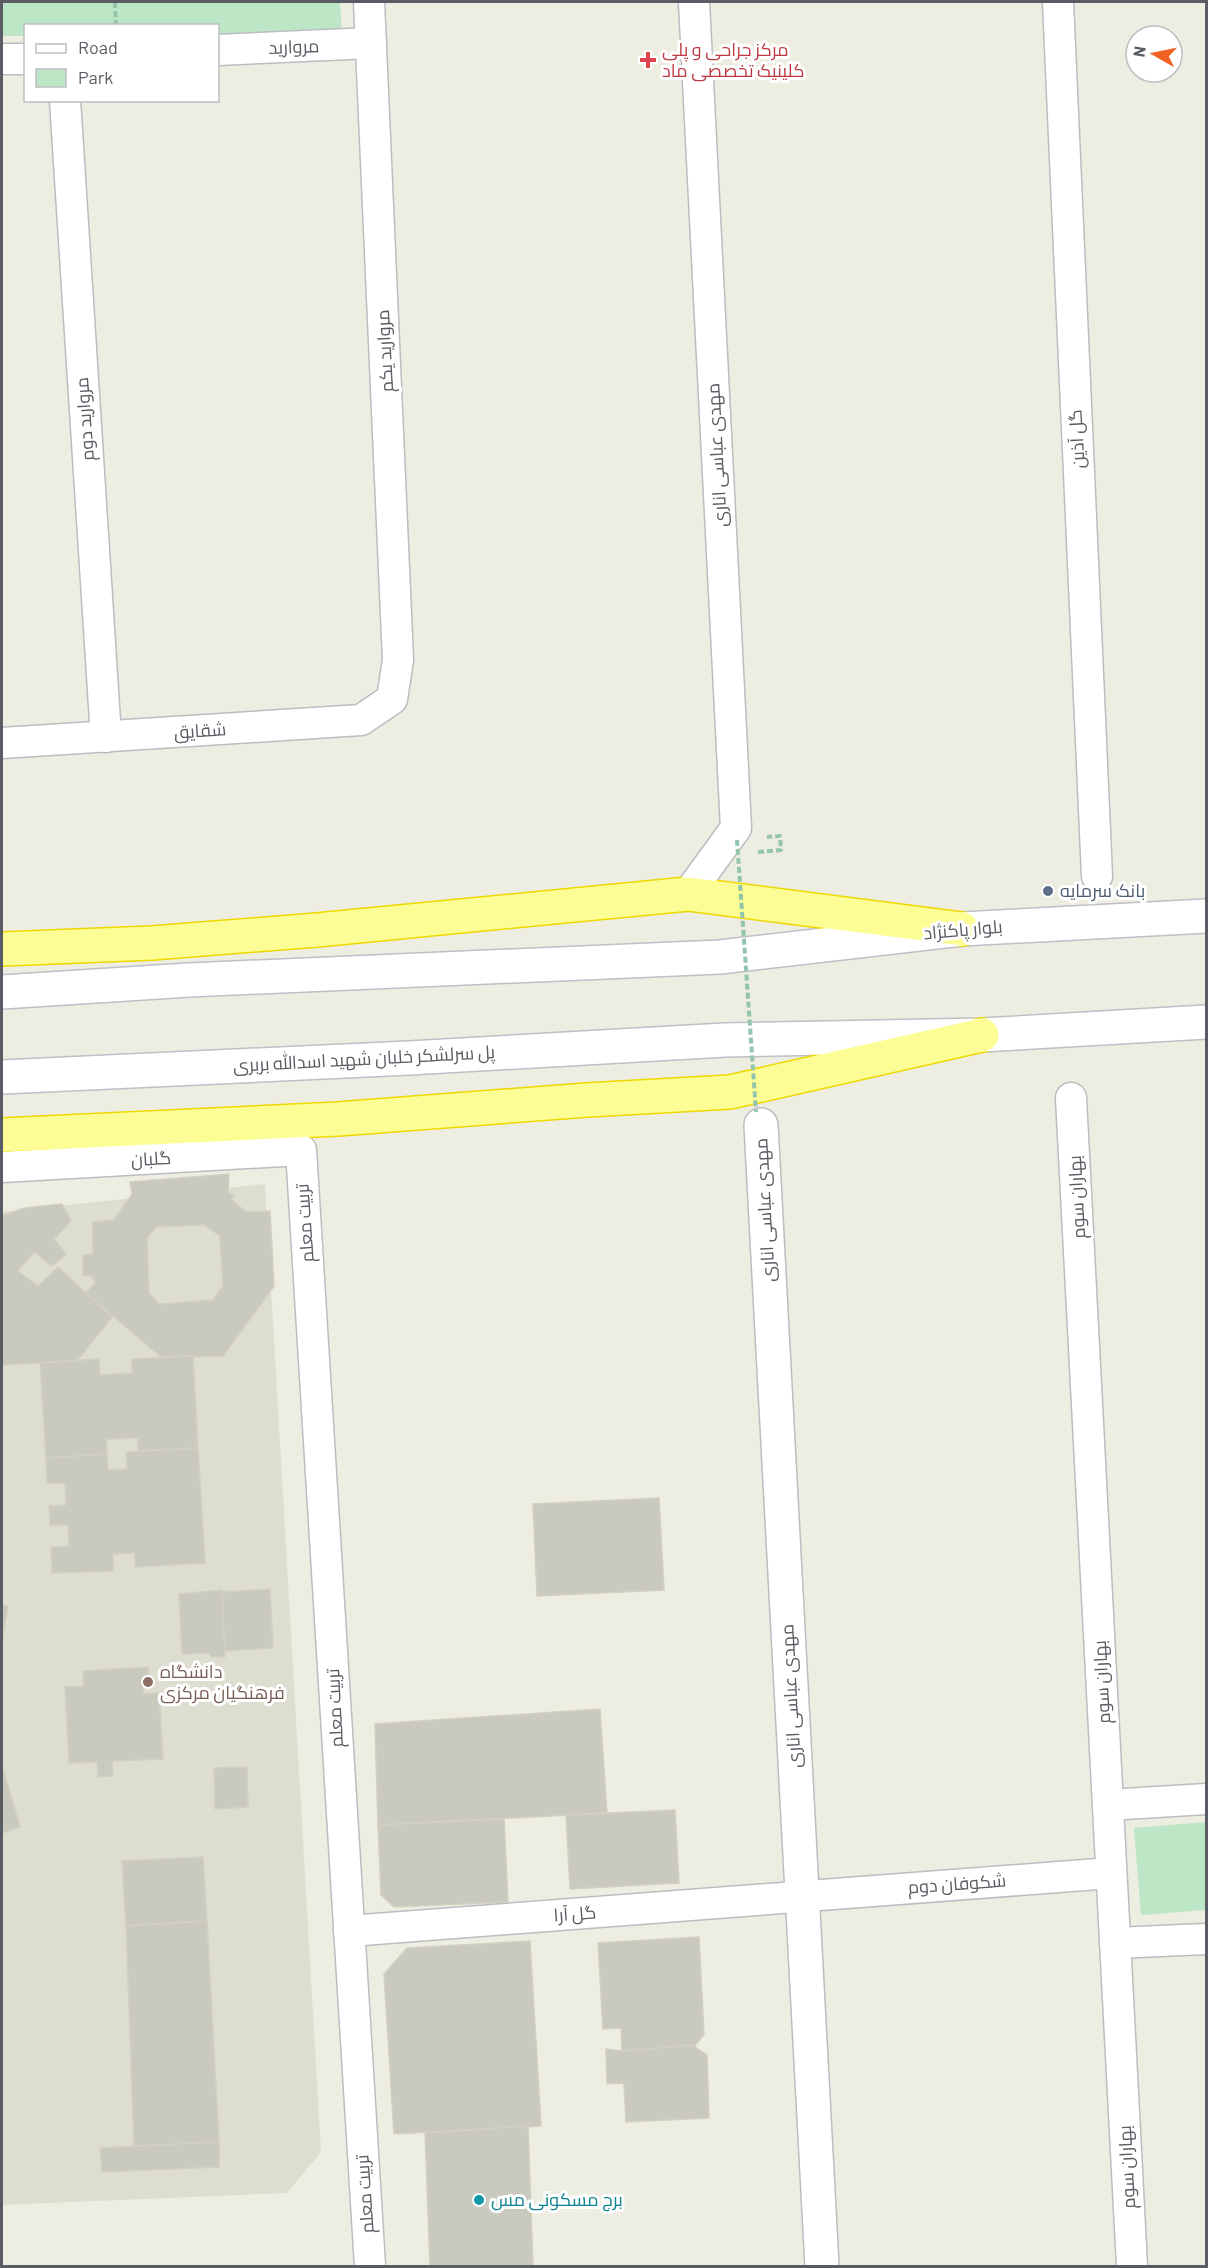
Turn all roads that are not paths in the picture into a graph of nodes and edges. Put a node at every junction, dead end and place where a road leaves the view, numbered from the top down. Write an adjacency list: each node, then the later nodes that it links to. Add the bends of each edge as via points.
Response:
1 (369, 2): 4 (street, مروارید یکم)
2 (694, 2): 13 (street, مهدی عباسی اناری, via 737,834)
3 (1058, 2): 12 (street, گل آذین)
4 (371, 44): 5 (street, مروارید); 9 (street, مروارید یکم, via 398,660)
5 (219, 50)
6 (2, 59): 7 (street)
7 (24, 59)
8 (65, 102): 10 (street, مروارید دوم)
9 (392, 699): 10 (street, شقایق, via 361,720)
10 (106, 737): 11 (street, شقایق)
11 (2, 743)
12 (1097, 876)
13 (688, 894): 15 (highway); 16 (highway, via 163,942)
14 (1206, 916): 15 (main road, بلوار پاکنژاد)
15 (962, 929): 17 (main road, بلوار پاکنژاد, via 720,957)
16 (2, 949)
17 (2, 992)
18 (1206, 1022): 19 (main road)
19 (982, 1035): 20 (main road, پل سرلشکر خلبان شهید اسدالله بربری, via 725,1040); 23 (highway, via 730,1092 338,1119)
20 (2, 1077)
21 (1071, 1098): 27 (street, بهاران سوم)
22 (759, 1118): 29 (main road, مهدی عباسی اناری)
23 (2, 1135)
24 (301, 1150): 25 (street, گلبان); 30 (street, تربیت معلم)
25 (2, 1167)
26 (1206, 1800): 27 (street)
27 (1108, 1805): 28 (street, بهاران سوم)
28 (1111, 1873): 29 (street, شکوفان دوم); 32 (street, بهاران سوم)
29 (802, 1896): 30 (street, گل آرا); 34 (main road, مهدی عباسی اناری)
30 (349, 1931): 33 (street, تربیت معلم)
31 (1206, 1939): 32 (street)
32 (1115, 1943): 35 (street, بهاران سوم)
33 (370, 2266)
34 (822, 2266)
35 (1132, 2266)

